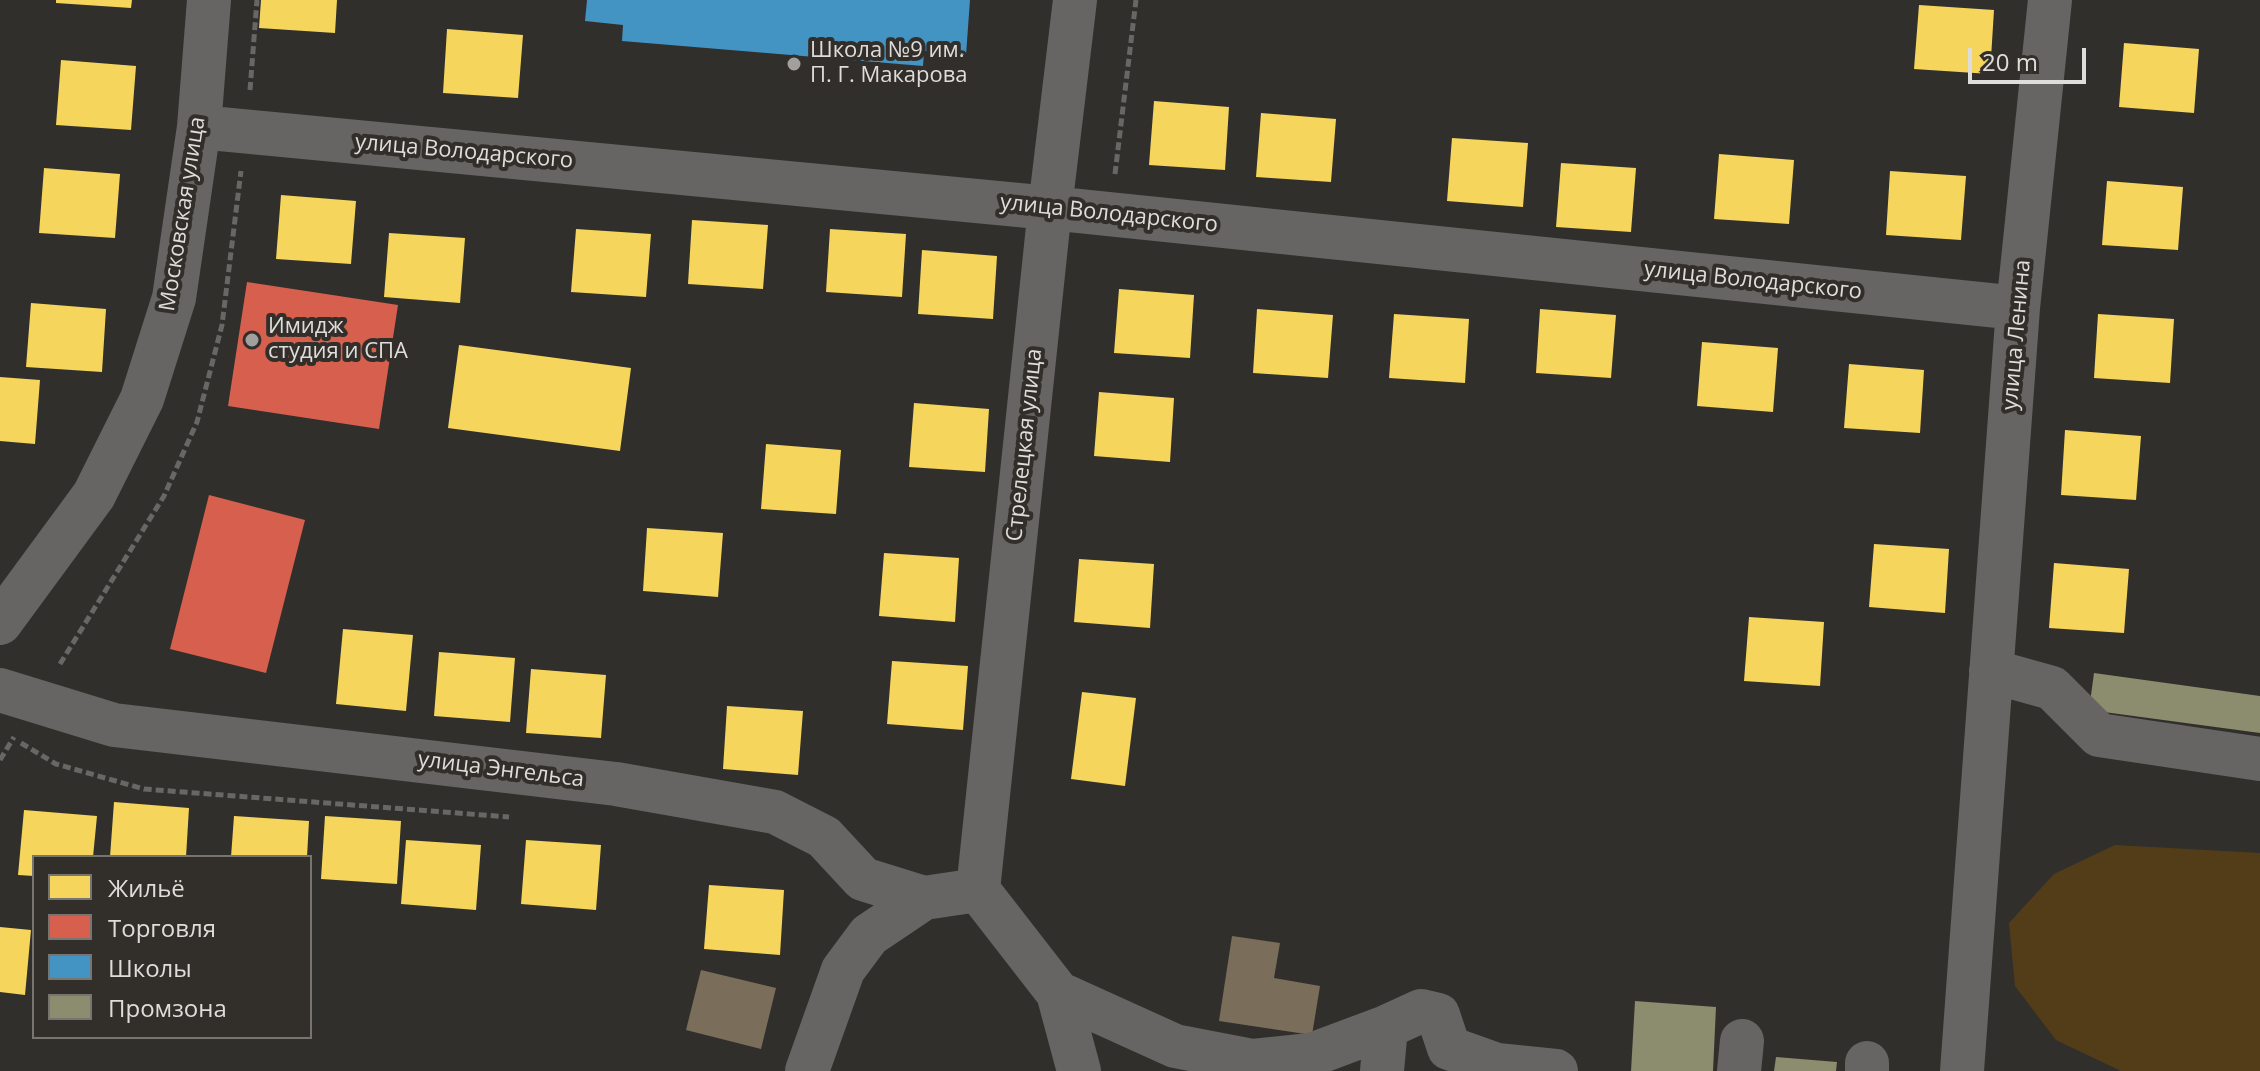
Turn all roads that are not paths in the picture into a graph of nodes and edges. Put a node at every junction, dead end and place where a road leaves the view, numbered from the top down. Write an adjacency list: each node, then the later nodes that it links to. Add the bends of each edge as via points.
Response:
1 (209, 0): 4 (street, Московская улица)
2 (1075, 0): 5 (street, Стрелецкая улица)
3 (2050, 0): 6 (street, улица Ленина)
4 (199, 127): 5 (street, улица Володарского); 7 (street, Московская улица, via 174,298 142,399 94,495)
5 (1053, 188): 6 (street, улица Володарского); 11 (street, Стрелецкая улица)
6 (2018, 308): 8 (street, улица Ленина)
7 (0, 623)
8 (1991, 671): 10 (street, via 2052,688 2099,735); 21 (street, улица Ленина)
9 (0, 690): 12 (street, улица Энгельса, via 114,725 616,784 775,812 824,837 863,879)
10 (2260, 759)
11 (978, 890): 12 (street, улица Энгельса); 13 (street)
12 (924, 898): 17 (street, via 869,935 843,970)
13 (1058, 993): 15 (street, via 1175,1046); 18 (street)
14 (1386, 1027): 15 (street, via 1311,1055); 16 (street, via 1421,1011 1438,1015 1449,1048); 19 (street)
15 (1254, 1066)
16 (1497, 1068): 20 (street)
17 (807, 1071)
18 (1079, 1071)
19 (1382, 1071)
20 (1556, 1071)
21 (1962, 1071)

